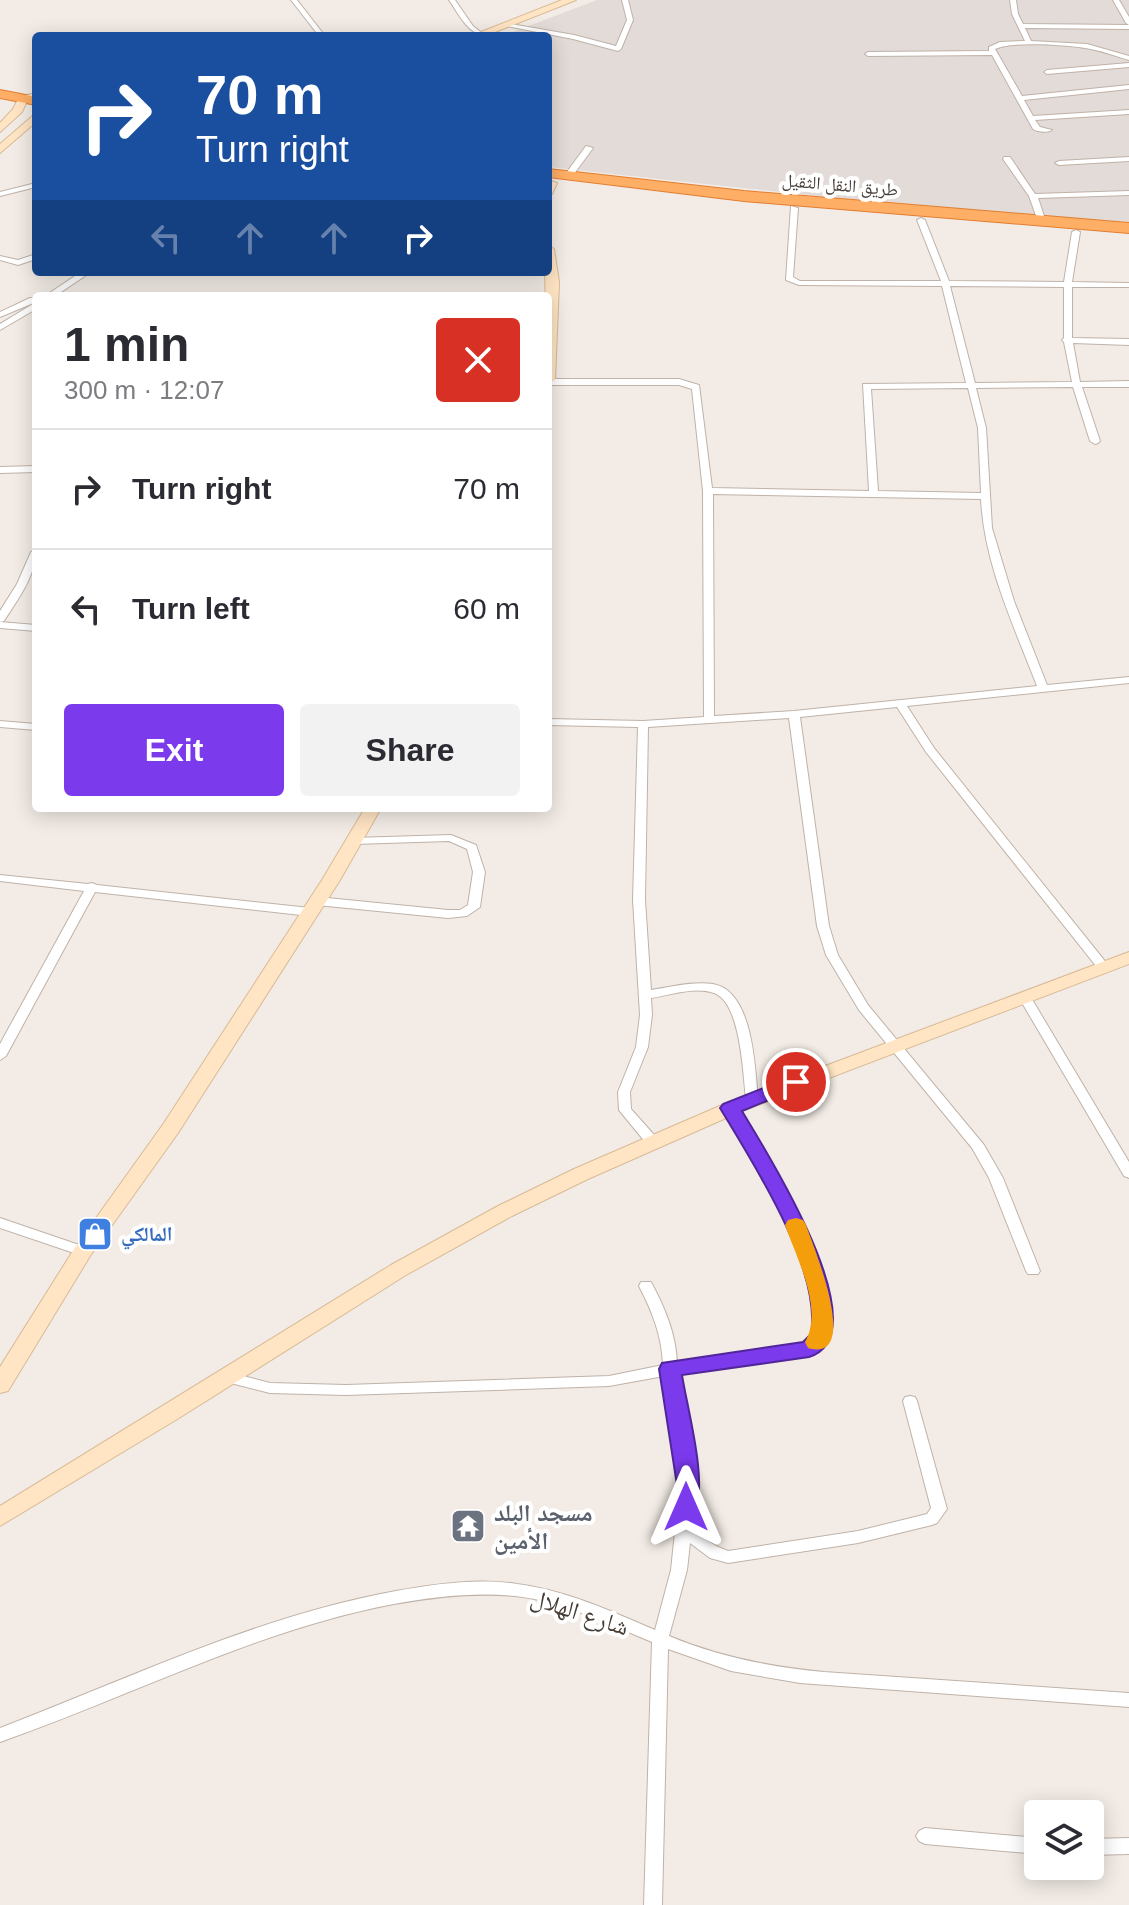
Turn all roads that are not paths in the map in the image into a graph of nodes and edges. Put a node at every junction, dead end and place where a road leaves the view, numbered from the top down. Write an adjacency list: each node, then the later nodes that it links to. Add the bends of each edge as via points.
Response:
1 (294, 0): 11 (street)
2 (452, 0): 12 (street)
3 (571, 0): 8 (street)
4 (640, 0): 7 (street)
5 (1013, 0): 10 (street)
6 (1116, 0): 9 (street)
7 (625, 1): 15 (street, via 630,20 618,49)
8 (505, 25): 13 (street); 14 (street)
9 (1129, 25): 10 (street)
10 (1023, 26): 16 (street)
11 (319, 32)
12 (475, 32)
13 (486, 32)
14 (545, 32)
15 (552, 33)
16 (1029, 43): 17 (street, via 993,46); 19 (street, via 1087,46)
17 (993, 53): 18 (street); 25 (street)
18 (868, 54)
19 (1129, 58)
20 (1129, 65): 21 (street)
21 (1047, 72)
22 (0, 87): 26 (highway)
23 (1129, 87): 25 (street)
24 (0, 94): 27 (highway)
25 (1019, 98): 31 (street)
26 (32, 104)
27 (32, 104)
28 (32, 106): 32 (street, via 18,110)
29 (32, 108): 35 (street)
30 (1129, 112): 31 (street)
31 (1031, 118): 33 (street, via 1037,129)
32 (0, 129)
33 (1048, 130)
34 (589, 148): 39 (street)
35 (0, 150)
36 (1007, 159): 45 (street)
37 (1129, 159): 38 (street)
38 (1059, 163)
39 (568, 176): 40 (highway, طريق النقل الثقيل); 48 (highway, طريق النقل الثقيل)
40 (552, 182)
41 (552, 183): 46 (highway, طريق النقل الثقيل)
42 (32, 187): 44 (street)
43 (1129, 193): 45 (street)
44 (0, 194)
45 (1033, 196): 48 (street)
46 (794, 208): 47 (highway, طريق النقل الثقيل); 56 (street, via 789,278 793,281)
47 (921, 220): 50 (highway, طريق النقل الثقيل); 56 (street)
48 (1042, 222): 49 (highway, طريق النقل الثقيل)
49 (1129, 228)
50 (1076, 232): 51 (highway, طريق النقل الثقيل); 55 (street)
51 (1129, 236)
52 (0, 258): 53 (street, via 18,263)
53 (32, 258)
54 (80, 276): 58 (street)
55 (1066, 284): 56 (street); 57 (street); 63 (street)
56 (946, 285): 67 (street)
57 (1129, 285)
58 (53, 292)
59 (32, 301): 61 (street)
60 (32, 308): 62 (street)
61 (0, 315)
62 (0, 327)
63 (1066, 340): 64 (street); 66 (street)
64 (1129, 342)
65 (552, 381): 72 (street, via 679,382 696,387)
66 (1074, 383): 67 (street); 68 (street); 69 (street)
67 (969, 384): 73 (street, via 866,386); 74 (street, via 982,428)
68 (1129, 384)
69 (1095, 441)
70 (32, 469): 71 (street)
71 (0, 470)
72 (708, 491): 73 (street); 82 (street)
73 (874, 494): 74 (street)
74 (986, 496): 79 (street, via 995,560)
75 (32, 561): 76 (street)
76 (0, 622): 77 (street)
77 (32, 627)
78 (1129, 680): 79 (street)
79 (1044, 690): 80 (street)
80 (901, 704): 81 (street); 93 (street, via 930,750)
81 (794, 714): 82 (street); 96 (street, via 828,941 843,977)
82 (709, 719): 85 (street)
83 (552, 722): 85 (street)
84 (0, 724): 86 (street)
85 (643, 724): 94 (street, via 639,900)
86 (32, 727)
87 (371, 812): 88 (street)
88 (353, 841): 91 (street); 91 (street, via 462,841 472,847 479,872 474,907 448,914)
89 (0, 878): 90 (street)
90 (92, 886): 91 (street); 97 (street)
91 (314, 906): 103 (street, via 171,1128)
92 (1129, 958): 93 (street)
93 (1104, 968): 95 (street)
94 (646, 995): 98 (street, via 713,987 724,993 741,1020); 100 (street, via 642,1047 624,1092 625,1110)
95 (1024, 996): 96 (street); 101 (street)
96 (893, 1044): 98 (street); 104 (street, via 977,1145)
97 (0, 1056)
98 (752, 1099): 99 (street)
99 (730, 1108): 100 (street); 106 (street, via 800,1235 818,1289 821,1337 809,1349)
100 (651, 1140): 107 (street, via 504,1211 353,1295)
101 (1129, 1173)
102 (0, 1223): 103 (street)
103 (83, 1251): 108 (street)
104 (1033, 1271)
105 (646, 1286): 106 (street, via 661,1315)
106 (670, 1369): 107 (street, via 609,1381 346,1390 270,1388); 111 (street, via 688,1485)
107 (228, 1377): 110 (street)
108 (0, 1385)
109 (910, 1401): 111 (street, via 939,1509 932,1519 858,1537 728,1557)
110 (0, 1517)
111 (684, 1532): 112 (street)
112 (660, 1641): 113 (street, شارع الهلال, via 786,1676); 114 (street, شارع الهلال, via 545,1596 487,1588 431,1592 299,1620); 119 (street)
113 (1129, 1700)
114 (0, 1735)
115 (925, 1836): 116 (street)
116 (1024, 1845)
117 (1129, 1846): 118 (street)
118 (1104, 1847)
119 (653, 1905)

